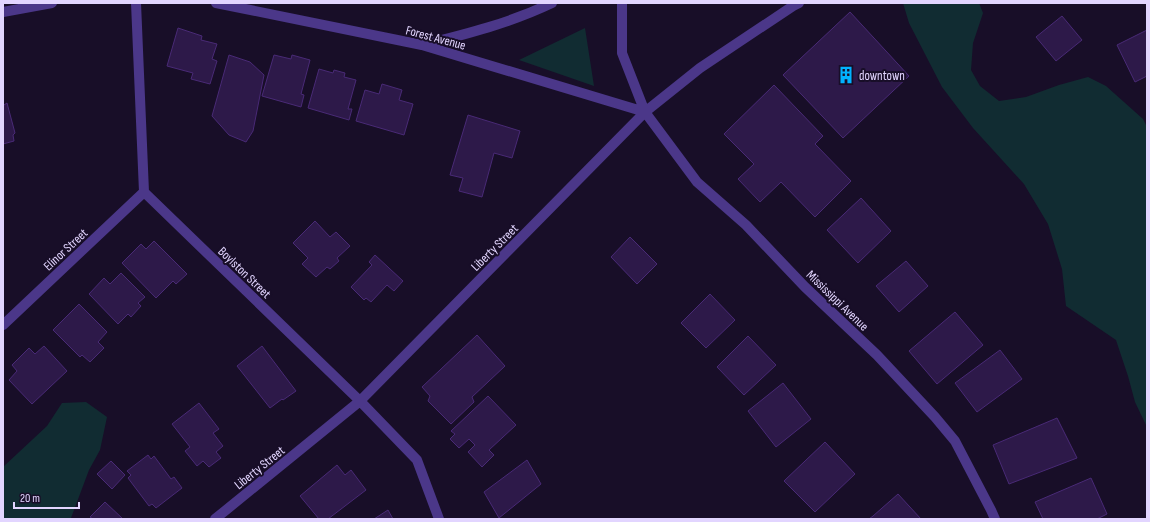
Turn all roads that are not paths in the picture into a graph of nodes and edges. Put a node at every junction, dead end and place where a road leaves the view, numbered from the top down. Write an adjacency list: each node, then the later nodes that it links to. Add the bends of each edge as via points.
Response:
1 (52, 3): 7 (street)
2 (136, 3): 10 (street)
3 (216, 3): 8 (street, Forest Avenue)
4 (552, 3): 8 (street, via 488,29)
5 (622, 3): 9 (street, Mississippi Avenue, via 622,53)
6 (799, 3): 9 (street, Liberty Street, via 700,68)
7 (3, 12)
8 (422, 45): 9 (street, Forest Avenue)
9 (646, 112): 12 (street, Liberty Street); 15 (street, Mississippi Avenue, via 697,182 746,225 805,287 877,355 935,417 955,441)
10 (144, 192): 11 (street, Elinor Street); 12 (street, Boylston Street)
11 (3, 325)
12 (360, 400): 13 (street, Liberty Street); 14 (street, Boylston Street, via 417,460)
13 (215, 519)
14 (439, 519)
15 (995, 519)

